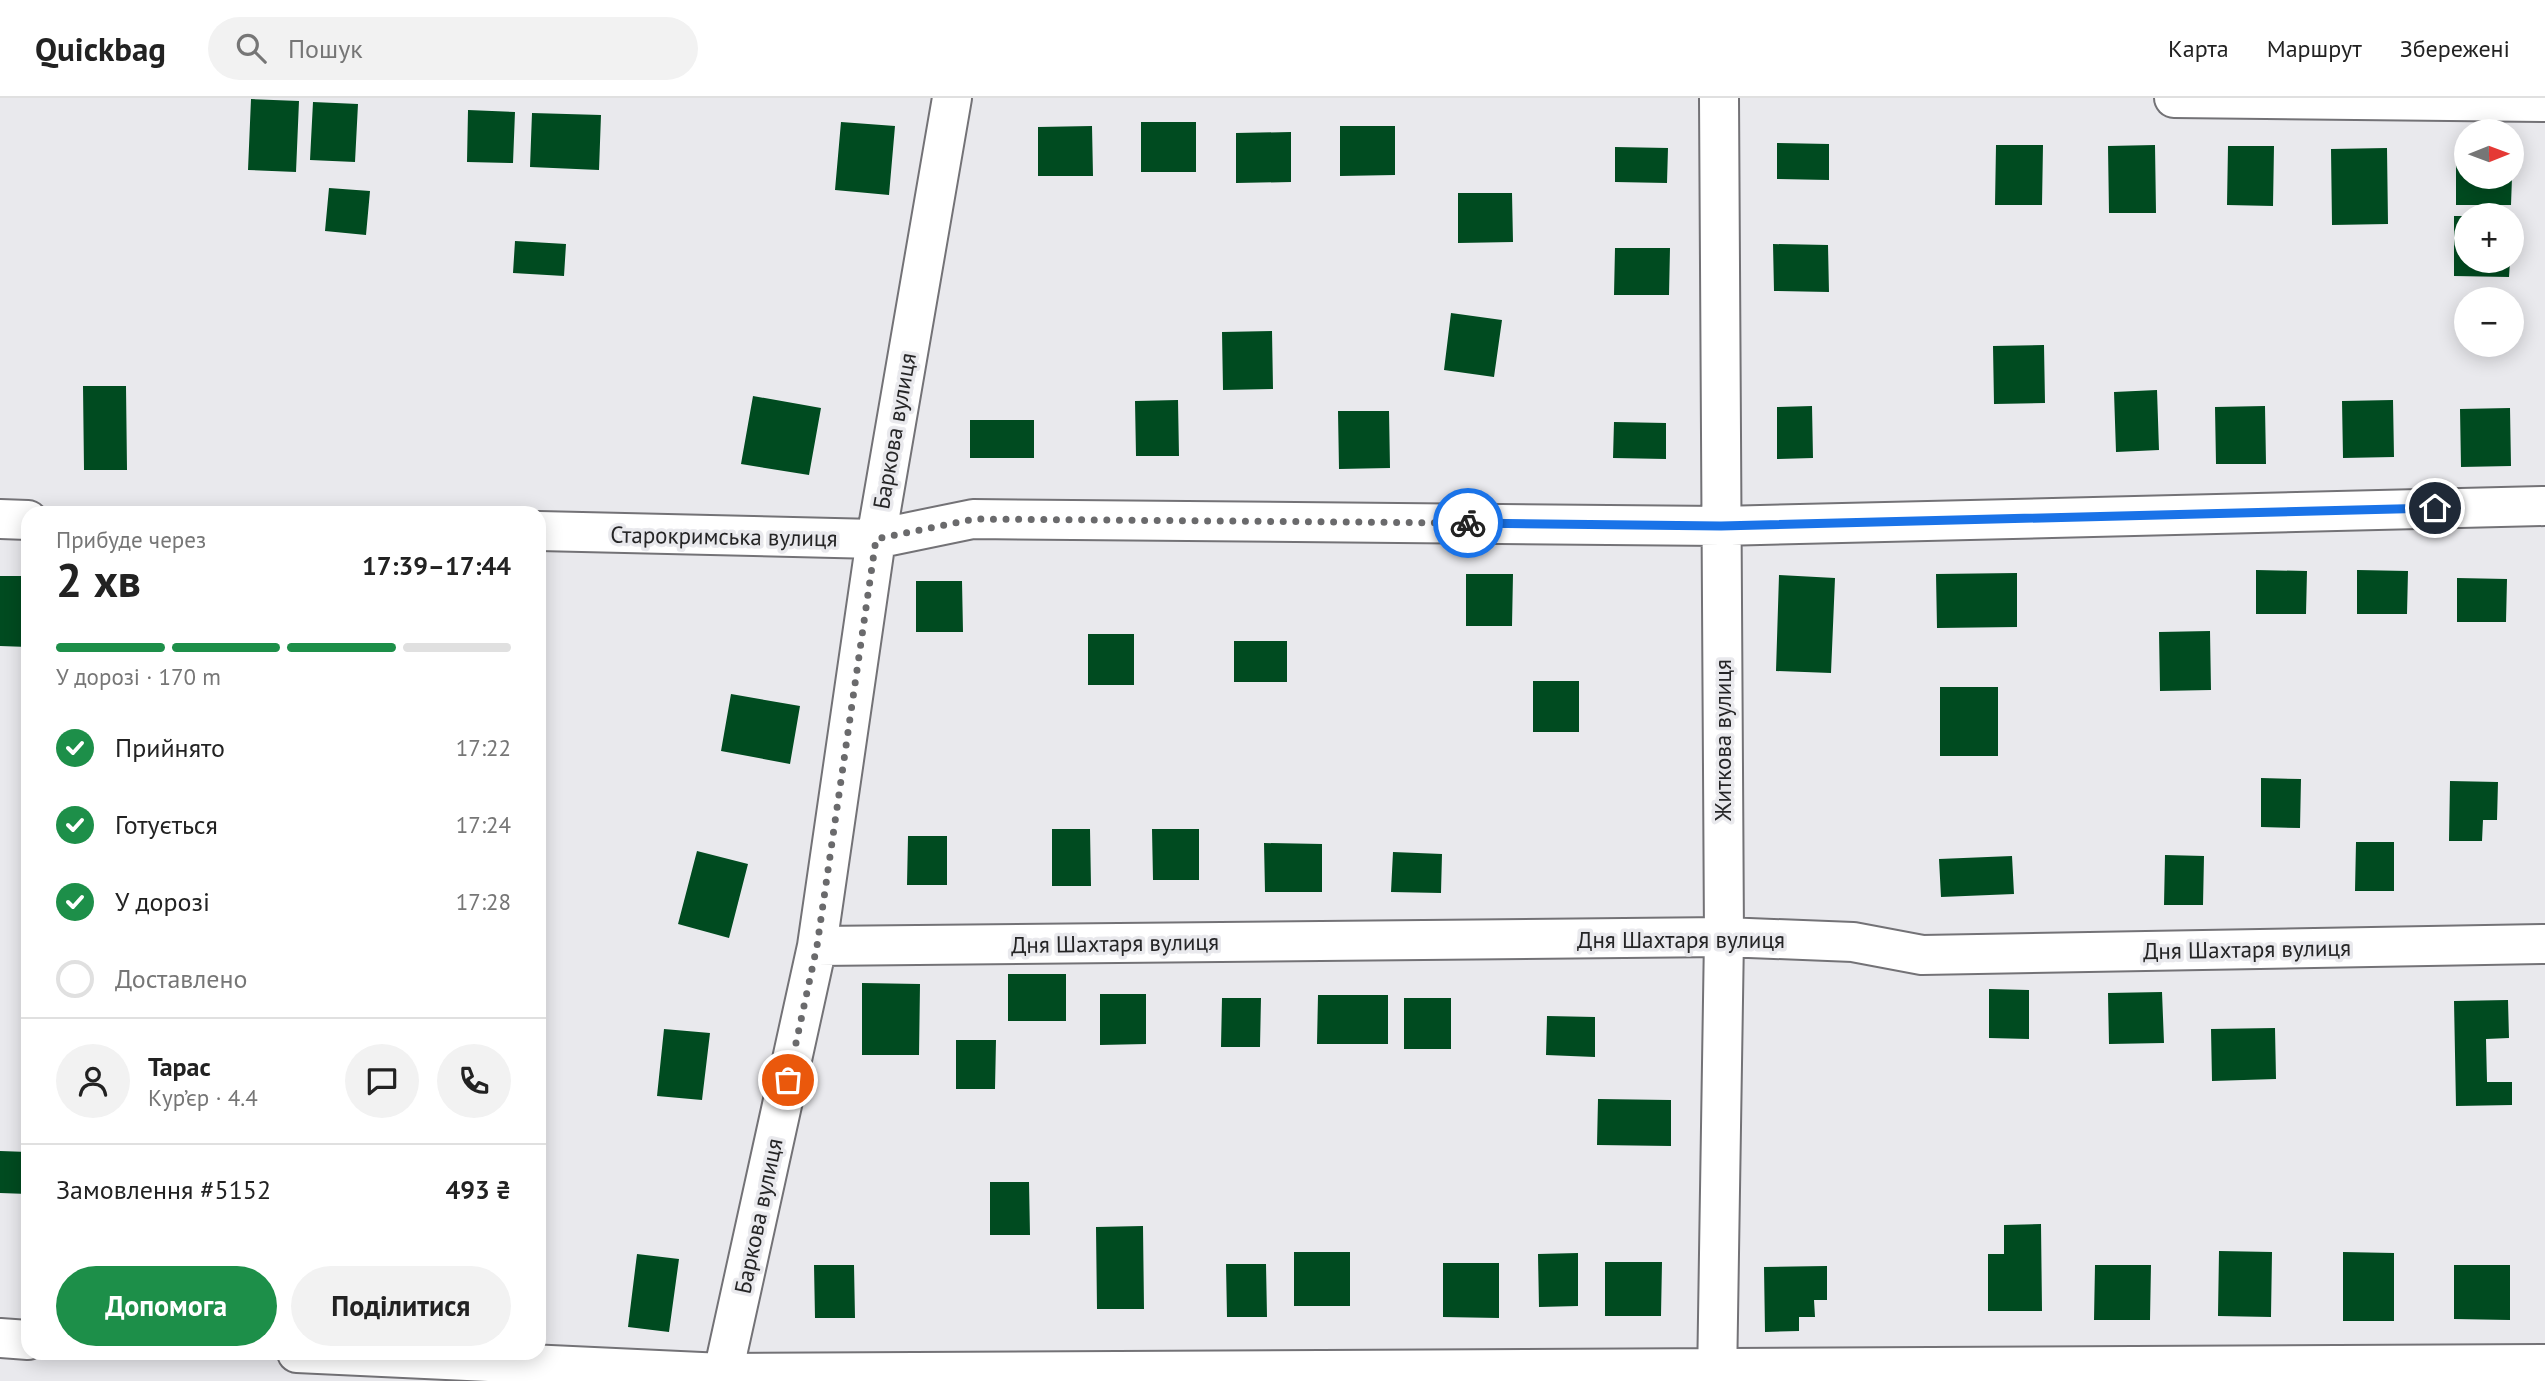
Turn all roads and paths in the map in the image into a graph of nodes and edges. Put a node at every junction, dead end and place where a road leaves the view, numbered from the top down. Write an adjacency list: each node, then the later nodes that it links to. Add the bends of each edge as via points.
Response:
1 (952, 98): 10 (street, Баркова вулиця)
2 (1719, 98): 8 (street, Житкова вулиця)
3 (2174, 98): 4 (street)
4 (2545, 102)
5 (2545, 506): 8 (street, Старокримська вулиця)
6 (0, 519): 7 (street)
7 (21, 520)
8 (1721, 526): 10 (street, Старокримська вулиця, via 974,519); 11 (street, Житкова вулиця)
9 (546, 531): 10 (street, Старокримська вулиця)
10 (876, 539): 13 (street, Баркова вулиця)
11 (1724, 937): 12 (street, Дня Шахтаря вулиця, via 1853,942 1922,955); 13 (street, Дня Шахтаря вулиця); 18 (street, Житкова вулиця)
12 (2545, 944)
13 (817, 946): 19 (street, Баркова вулиця)
14 (0, 1338): 15 (street)
15 (21, 1340)
16 (421, 1360): 19 (street)
17 (2545, 1364): 18 (street)
18 (1717, 1375): 19 (street)
19 (721, 1377)

